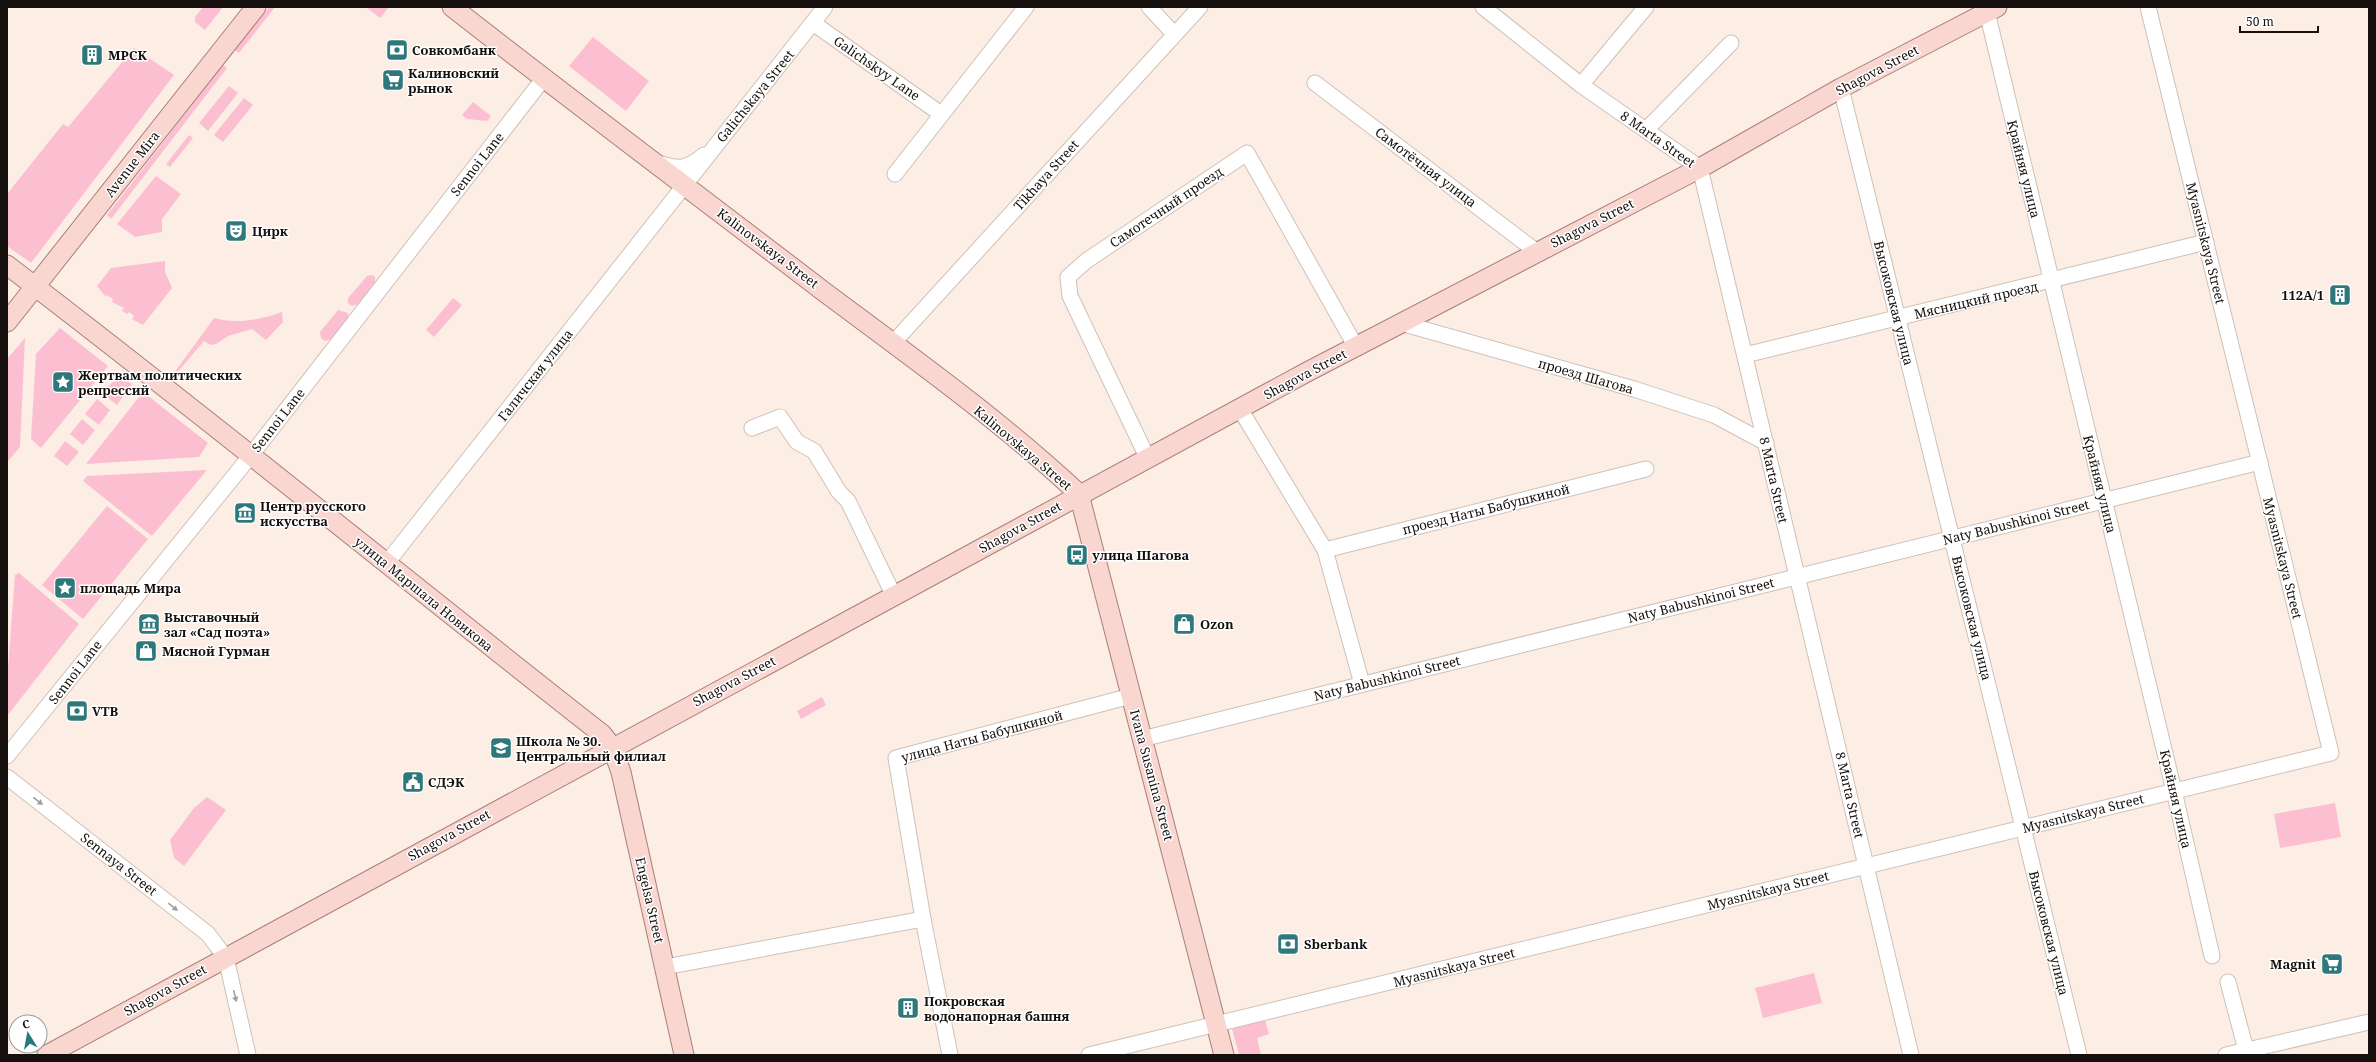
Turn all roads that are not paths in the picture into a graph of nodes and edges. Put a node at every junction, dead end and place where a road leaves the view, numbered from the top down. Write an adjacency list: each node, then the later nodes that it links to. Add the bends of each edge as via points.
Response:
1 (256, 7): 29 (main road, Avenue Mira)
2 (452, 7): 14 (main road, Kalinovskaya Street)
3 (825, 7): 11 (street, Galichskaya Street)
4 (1026, 7): 18 (street)
5 (1149, 7): 12 (street)
6 (1200, 7): 12 (street, Tikhaya Street)
7 (1483, 7): 16 (street, 8 Marta Street)
8 (1646, 7): 16 (street)
9 (2148, 7): 25 (street, Myasnitskaya Street)
10 (1992, 10): 17 (main road, Shagova Street); 28 (street, Крайняя улица)
11 (813, 23): 18 (street, Galichskyy Lane); 20 (street, Galichskaya Street)
12 (1174, 34): 33 (street, Tikhaya Street)
13 (1731, 43): 19 (street)
14 (544, 78): 21 (main road, Kalinovskaya Street); 39 (street, Sennoi Lane)
15 (1315, 82): 26 (street, Самотёчная улица)
16 (1580, 85): 19 (street, 8 Marta Street)
17 (1841, 88): 22 (main road, Shagova Street); 30 (street, Высоковская улица)
18 (941, 114): 23 (street)
19 (1646, 130): 22 (street, 8 Marta Street)
20 (717, 144): 21 (street, via 684,167 675,168); 24 (street, Galichskaya Street)
21 (646, 158): 24 (main road, Kalinovskaya Street)
22 (1700, 168): 26 (main road, Shagova Street); 35 (street, 8 Marta Street)
23 (895, 174)
24 (685, 186): 33 (main road, Kalinovskaya Street); 47 (street, Галичская улица)
25 (2206, 242): 28 (street, Мясницкий проезд); 41 (street, Myasnitskaya Street)
26 (1537, 252): 32 (main road, Shagova Street)
27 (7, 265): 29 (main road, улица Маршала Новикова)
28 (2052, 282): 30 (street, Мясницкий проезд); 44 (street, Крайняя улица)
29 (35, 287): 31 (main road, Avenue Mira); 39 (main road, улица Маршала Новикова)
30 (1898, 318): 35 (street, Мясницкий проезд); 45 (street, Высоковская улица)
31 (7, 322)
32 (1401, 323): 34 (main road, Shagova Street); 38 (street, проезд Шагова, via 1634,389 1714,415)
33 (893, 343): 43 (main road, Kalinovskaya Street, via 1046,463)
34 (1356, 346): 36 (main road, Shagova Street); 40 (street, Самотечный проезд, via 1247,153 1086,261 1068,277 1070,296)
35 (1745, 355): 38 (street, 8 Marta Street)
36 (1240, 409): 40 (main road, Shagova Street); 46 (street)
37 (752, 428): 49 (street, via 780,417 797,442 814,452 839,492 848,501)
38 (1766, 443): 48 (street, 8 Marta Street)
39 (252, 454): 47 (main road, улица Маршала Новикова); 54 (street, Sennoi Lane)
40 (1148, 459): 43 (main road, Shagova Street)
41 (2260, 462): 44 (street, Naty Babushkinoi Street); 56 (street, Myasnitskaya Street, via 2331,753)
42 (1646, 469): 46 (street, проезд Наты Бабушкиной)
43 (1079, 494): 49 (main road, Shagova Street); 51 (main road, Ivana Susanina Street)
44 (2104, 500): 45 (street, Naty Babushkinoi Street); 56 (street, Крайняя улица)
45 (1952, 538): 48 (street, Naty Babushkinoi Street); 57 (street, Высоковская улица)
46 (1326, 550): 50 (street)
47 (386, 564): 53 (main road, улица Маршала Новикова, via 602,734)
48 (1797, 576): 50 (street, Naty Babushkinoi Street); 58 (street, 8 Marta Street)
49 (894, 596): 53 (main road, Shagova Street)
50 (1362, 684): 52 (street, Naty Babushkinoi Street)
51 (1131, 696): 52 (main road, Ivana Susanina Street); 59 (street, улица Наты Бабушкиной, via 896,758)
52 (1142, 739): 64 (main road, Ivana Susanina Street)
53 (612, 747): 61 (main road, Shagova Street); 62 (main road, Engelsa Street, via 621,772)
54 (7, 756)
55 (7, 777): 61 (street, Sennaya Street, one-way to 61, via 208,934)
56 (2174, 791): 57 (street, Myasnitskaya Street); 60 (street, Крайняя улица)
57 (2023, 828): 58 (street, Myasnitskaya Street); 74 (street, Высоковская улица)
58 (1867, 866): 64 (street, Myasnitskaya Street, via 1270,1012); 73 (street, 8 Marta Street)
59 (923, 919): 62 (street); 70 (street, улица Наты Бабушкиной)
60 (2212, 956)
61 (226, 958): 67 (main road, Shagova Street); 68 (street, one-way to 68)
62 (665, 967): 69 (main road, Engelsa Street)
63 (2228, 982): 66 (street)
64 (1216, 1022): 71 (street, Myasnitskaya Street); 72 (main road, Ivana Susanina Street)
65 (2369, 1022): 66 (street)
66 (2246, 1050): 75 (street)
67 (47, 1055)
68 (248, 1055)
69 (684, 1055)
70 (950, 1055)
71 (1089, 1055)
72 (1224, 1055)
73 (1911, 1055)
74 (2079, 1055)
75 (2226, 1055)

